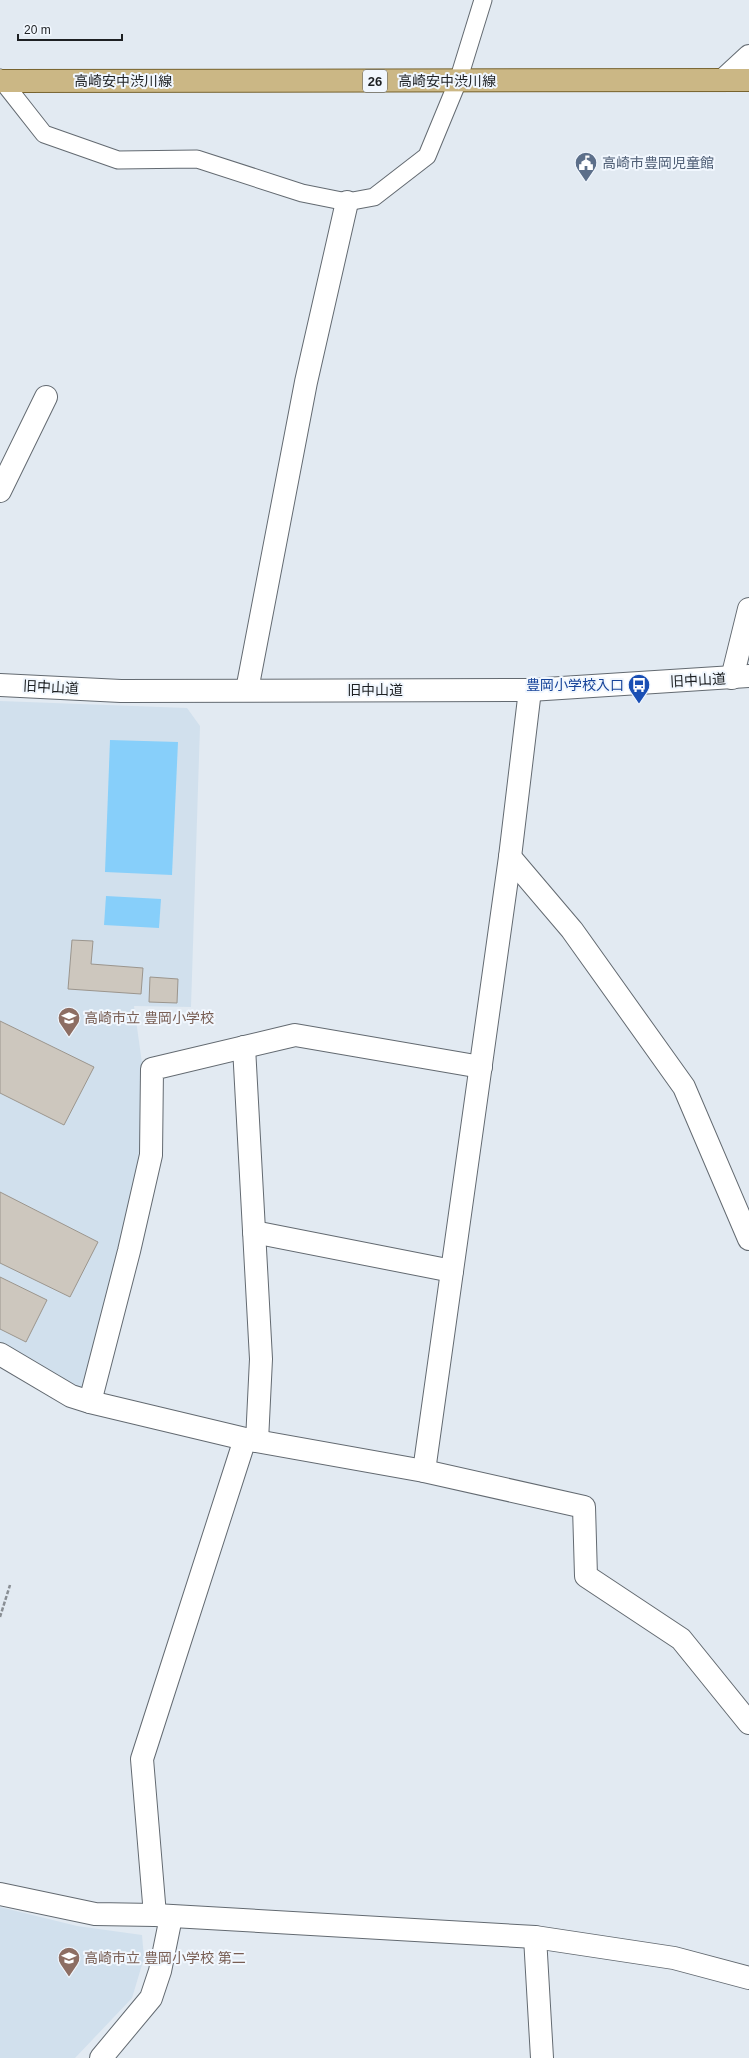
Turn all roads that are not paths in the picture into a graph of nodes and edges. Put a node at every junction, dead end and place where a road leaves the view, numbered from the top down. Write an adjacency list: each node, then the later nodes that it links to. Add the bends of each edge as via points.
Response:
1 (483, 0): 6 (lane)
2 (749, 56): 4 (street)
3 (1, 80): 6 (main road, 高崎安中渋川線 / 26); 7 (lane, via 44,134 118,160 197,158 302,193)
4 (723, 80): 5 (main road, 高崎安中渋川線 / 26); 6 (main road, 高崎安中渋川線 / 26)
5 (749, 80)
6 (458, 81): 7 (lane, via 427,156 374,197)
7 (347, 202): 13 (street, via 306,382)
8 (46, 398): 9 (street)
9 (0, 491)
10 (749, 609): 11 (street)
11 (741, 677): 14 (street, 旧中山道)
12 (0, 685): 13 (street, 旧中山道, via 121,691)
13 (247, 690): 14 (street, 旧中山道)
14 (530, 690): 15 (street)
15 (510, 857): 17 (street); 19 (street, via 572,930 684,1087)
16 (244, 1047): 17 (street, via 295,1035); 18 (street); 22 (street, via 152,1069 151,1155)
17 (481, 1067): 20 (street)
18 (254, 1232): 20 (street); 23 (street, via 261,1359)
19 (749, 1239)
20 (452, 1271): 24 (street)
21 (0, 1354): 22 (street, via 71,1396)
22 (90, 1402): 23 (street)
23 (251, 1440): 24 (street); 27 (street, via 142,1759)
24 (424, 1471): 25 (street, via 584,1507 586,1576 681,1639)
25 (749, 1723)
26 (0, 1894): 27 (street, via 95,1914)
27 (163, 1916): 28 (street); 30 (street, via 160,1971 151,1998)
28 (535, 1937): 29 (street, via 674,1958); 31 (street)
29 (749, 1978)
30 (101, 2058)
31 (542, 2058)

